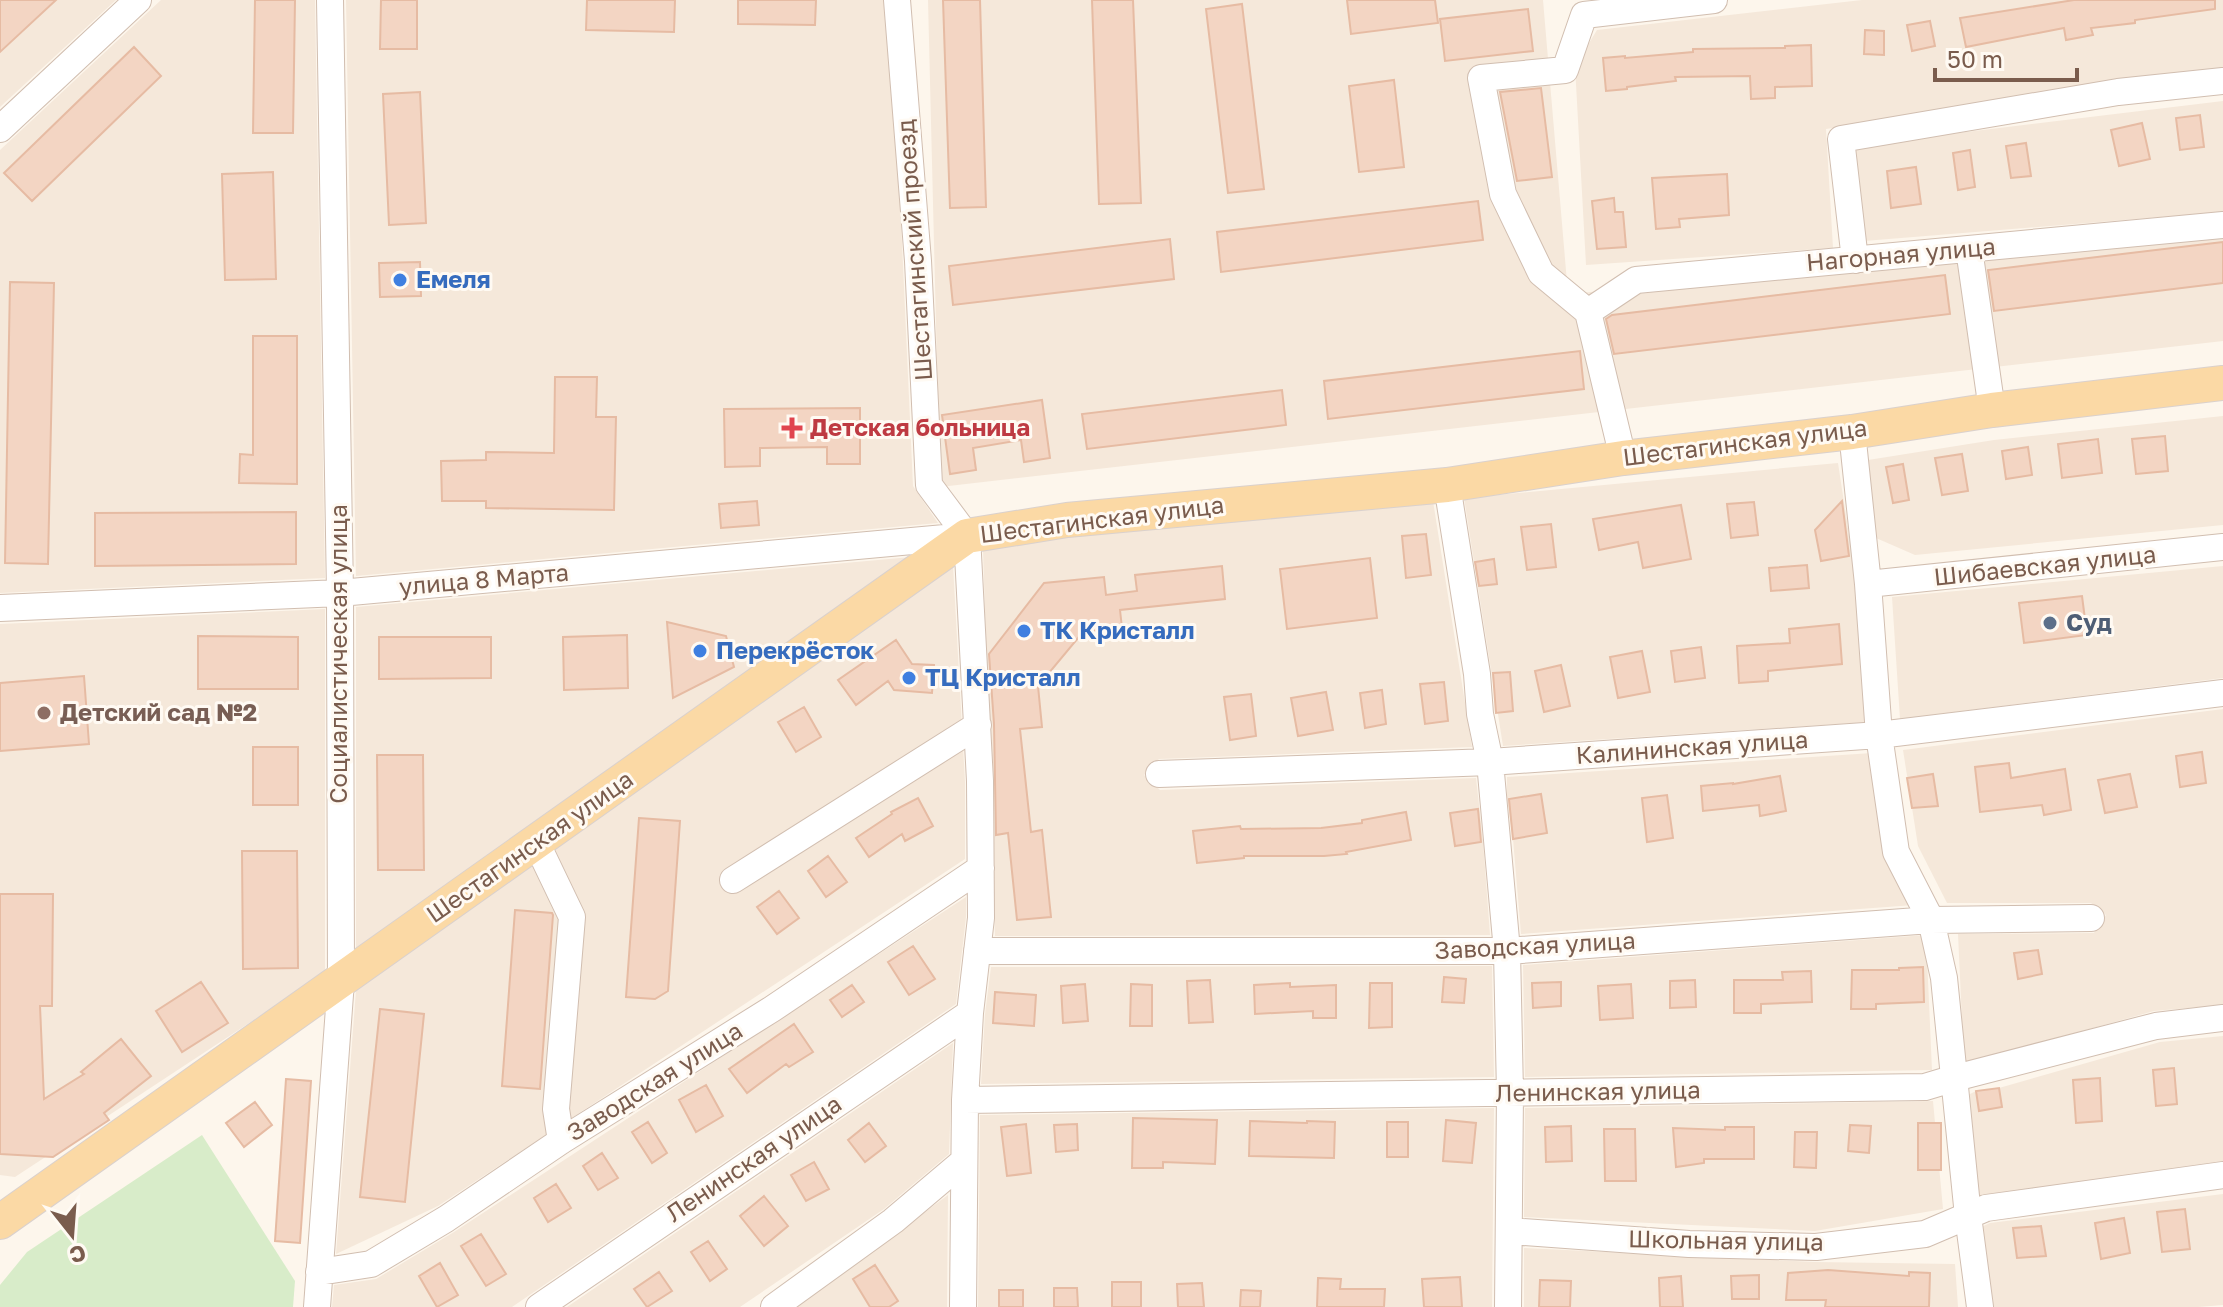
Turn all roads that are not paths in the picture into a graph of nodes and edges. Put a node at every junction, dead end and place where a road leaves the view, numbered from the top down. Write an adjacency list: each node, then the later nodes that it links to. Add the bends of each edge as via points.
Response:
1 (138, 0): 6 (street)
2 (330, 0): 19 (street, Социалистическая улица)
3 (897, 0): 16 (street, Шестагинский проезд, via 929,485)
4 (1699, 1): 10 (street, via 1584,15 1565,70 1481,78 1503,194 1541,273)
5 (2223, 81): 9 (street, via 2118,92 1841,139)
6 (0, 129)
7 (2223, 225): 8 (street, Нагорная улица)
8 (1969, 249): 9 (street, Нагорная улица); 12 (street)
9 (1855, 260): 10 (street, Нагорная улица, via 1636,280)
10 (1588, 312): 14 (street)
11 (2223, 383): 12 (main road, Шестагинская улица)
12 (1992, 410): 13 (main road, Шестагинская улица)
13 (1852, 432): 14 (main road, Шестагинская улица); 18 (street)
14 (1623, 458): 15 (main road, Шестагинская улица)
15 (1447, 485): 16 (main road, Шестагинская улица, via 1067,520); 24 (street)
16 (967, 536): 19 (street, улица 8 Марта); 22 (street); 26 (main road, Шестагинская улица)
17 (2223, 547): 18 (street, Шибаевская улица)
18 (1868, 584): 23 (street)
19 (340, 593): 20 (street, улица 8 Марта); 33 (street, Социалистическая улица)
20 (0, 608)
21 (2223, 693): 23 (street, Калининская улица)
22 (978, 725): 27 (street); 28 (street)
23 (1879, 735): 24 (street, Калининская улица); 30 (street, via 1896,852)
24 (1490, 762): 25 (street, Калининская улица); 32 (street)
25 (1159, 774)
26 (536, 842): 33 (main road, Шестагинская улица); 39 (street, via 572,917 556,1109)
27 (981, 868): 31 (street); 39 (street, Заводская улица, via 772,1009)
28 (733, 880)
29 (2091, 918): 30 (street, Заводская улица)
30 (1931, 920): 32 (street, Заводская улица); 36 (street, via 1944,978)
31 (977, 951): 32 (street, Заводская улица); 34 (street)
32 (1507, 951): 37 (street)
33 (341, 981): 43 (main road, Шестагинская улица); 45 (street, Социалистическая улица)
34 (970, 1013): 38 (street); 47 (street, Ленинская улица)
35 (2223, 1018): 36 (street, Ленинская улица, via 2156,1026)
36 (1955, 1078): 37 (street, Ленинская улица, via 1925,1087); 42 (street)
37 (1510, 1093): 38 (street, Ленинская улица); 44 (street)
38 (965, 1100): 40 (street)
39 (561, 1141): 45 (street, Заводская улица, via 371,1264)
40 (964, 1161): 48 (street, via 893,1221); 49 (street)
41 (2223, 1175): 42 (street, Школьная улица, via 1986,1208)
42 (1968, 1216): 44 (street, Школьная улица, via 1925,1234 1816,1247); 51 (street)
43 (0, 1222)
44 (1509, 1231): 50 (street)
45 (319, 1272): 46 (street, Социалистическая улица)
46 (317, 1307)
47 (539, 1307)
48 (774, 1307)
49 (963, 1307)
50 (1508, 1307)
51 (1980, 1307)

